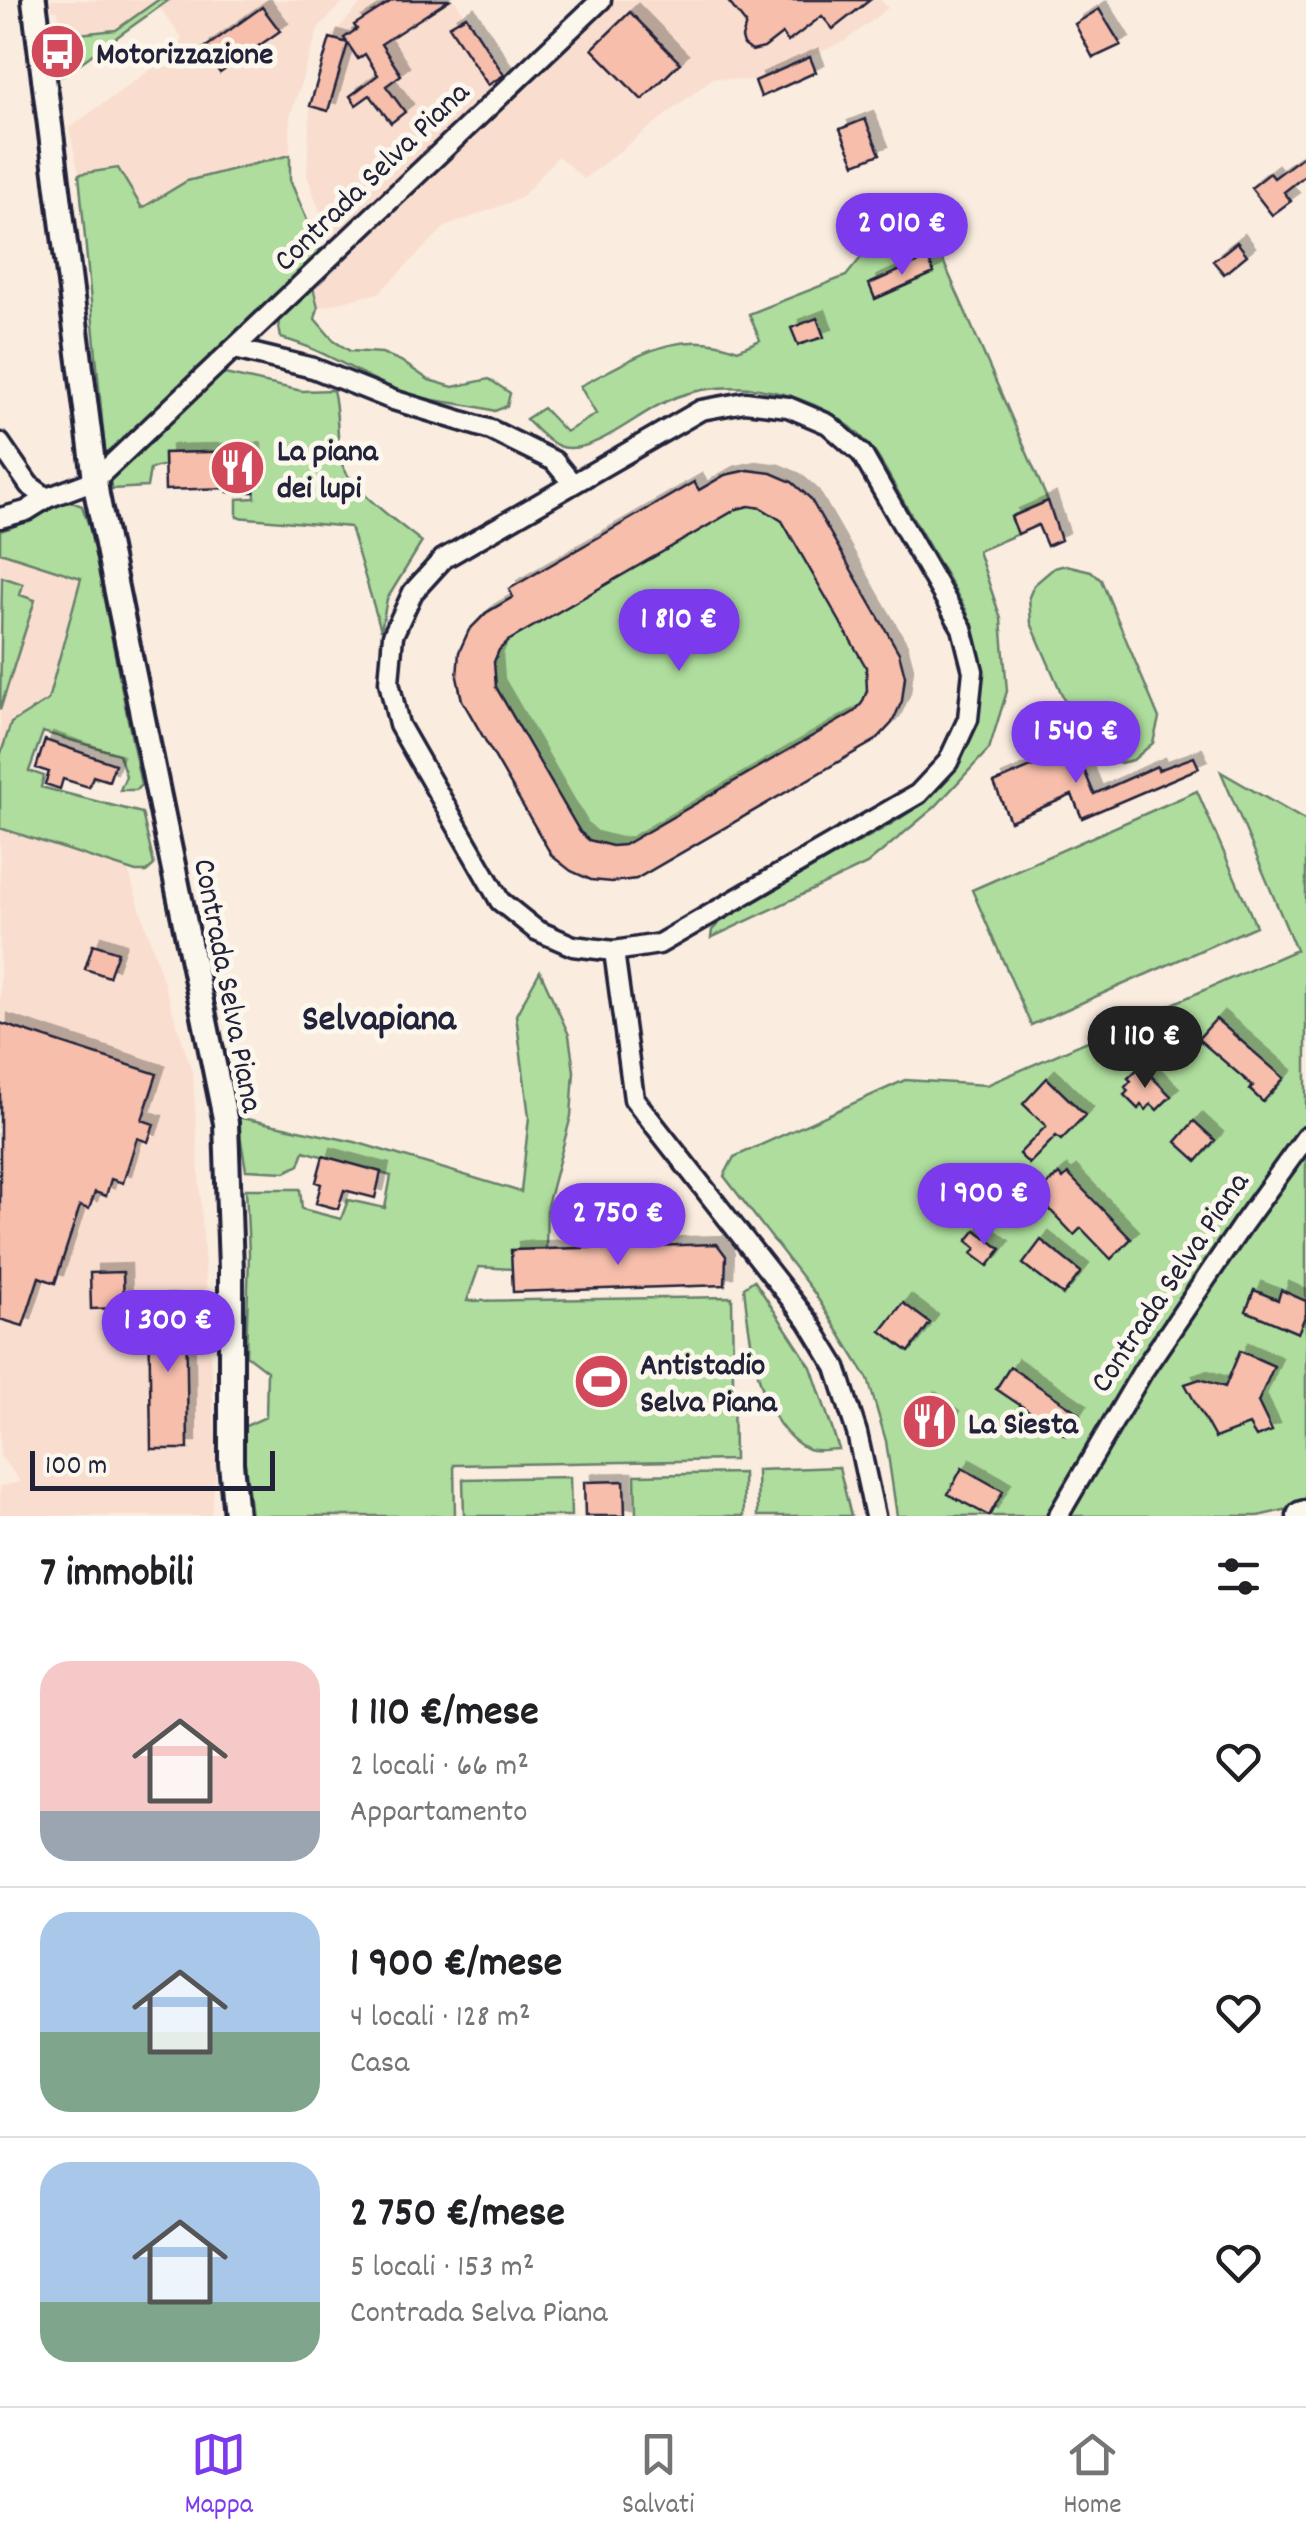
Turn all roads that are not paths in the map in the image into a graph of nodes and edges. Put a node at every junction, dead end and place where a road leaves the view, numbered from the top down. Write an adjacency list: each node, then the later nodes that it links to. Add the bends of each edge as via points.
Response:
1 (34, 0): 5 (street, Contrada Selva Piana)
2 (601, 0): 3 (street, Contrada Selva Piana)
3 (235, 349): 5 (street, Contrada Selva Piana); 6 (street, via 313,368 492,430 554,460)
4 (0, 443): 7 (street, via 28,485)
5 (95, 480): 7 (street); 11 (street, Contrada Selva Piana, via 226,1123)
6 (573, 484): 9 (street, via 444,559 412,592 393,635 388,682 399,726 500,901 536,930 573,946); 9 (street, via 701,410 745,402 788,407 828,424 862,454 962,628 973,671 968,718 948,762 918,794 659,944)
7 (47, 498): 8 (street)
8 (0, 518)
9 (614, 950): 12 (street, via 634,1099 808,1320 836,1368)
10 (1306, 1138): 13 (street, Contrada Selva Piana, via 1143,1371)
11 (236, 1514)
12 (876, 1516)
13 (1058, 1516)

